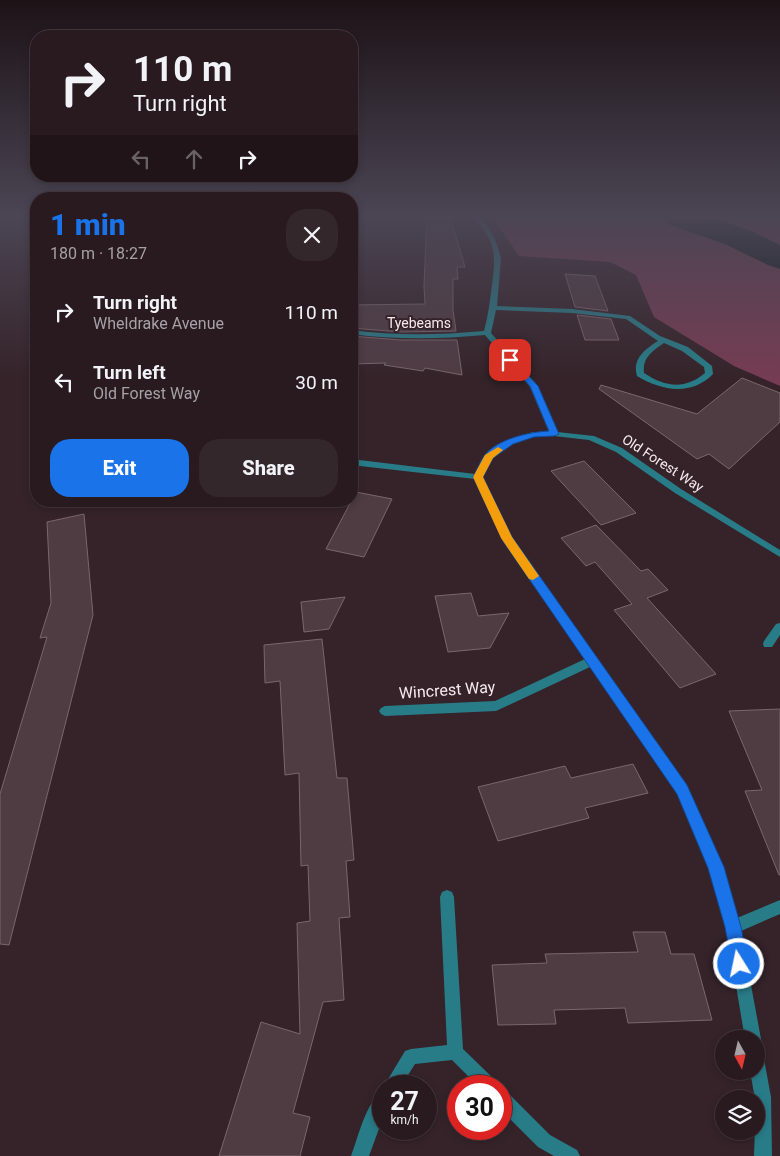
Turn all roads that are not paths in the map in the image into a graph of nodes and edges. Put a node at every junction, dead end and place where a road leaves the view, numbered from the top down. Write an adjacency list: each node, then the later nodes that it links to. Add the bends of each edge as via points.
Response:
1 (497, 271): 2 (street)
2 (493, 308): 4 (street); 5 (street, via 628,316)
3 (358, 333): 4 (street, Tyebeams, via 435,337)
4 (487, 333): 6 (street, via 534,386)
5 (663, 340): 5 (street, via 685,349 708,366 709,374 695,384 680,386 662,385 646,379 640,374 640,360 645,352)
6 (554, 434): 8 (street, Old Forest Way, via 533,434 510,442 488,457); 9 (street, Old Forest Way, via 591,438 619,450)
7 (358, 463): 8 (street)
8 (478, 477): 12 (street, via 507,538)
9 (780, 554)
10 (780, 627): 11 (street)
11 (768, 644)
12 (592, 661): 13 (street, Wincrest Way, via 496,706); 16 (street, via 682,790 716,867)
13 (385, 711)
14 (447, 896): 18 (street)
15 (780, 907): 16 (street)
16 (733, 927): 17 (street)
17 (751, 1030)
18 (455, 1052): 19 (street, via 411,1057); 20 (street)
19 (399, 1075)
20 (478, 1075)
21 (760, 1080): 26 (street)
22 (512, 1109): 25 (street, via 544,1141)
23 (372, 1124): 24 (street)
24 (360, 1156)
25 (571, 1156)
26 (763, 1156)

